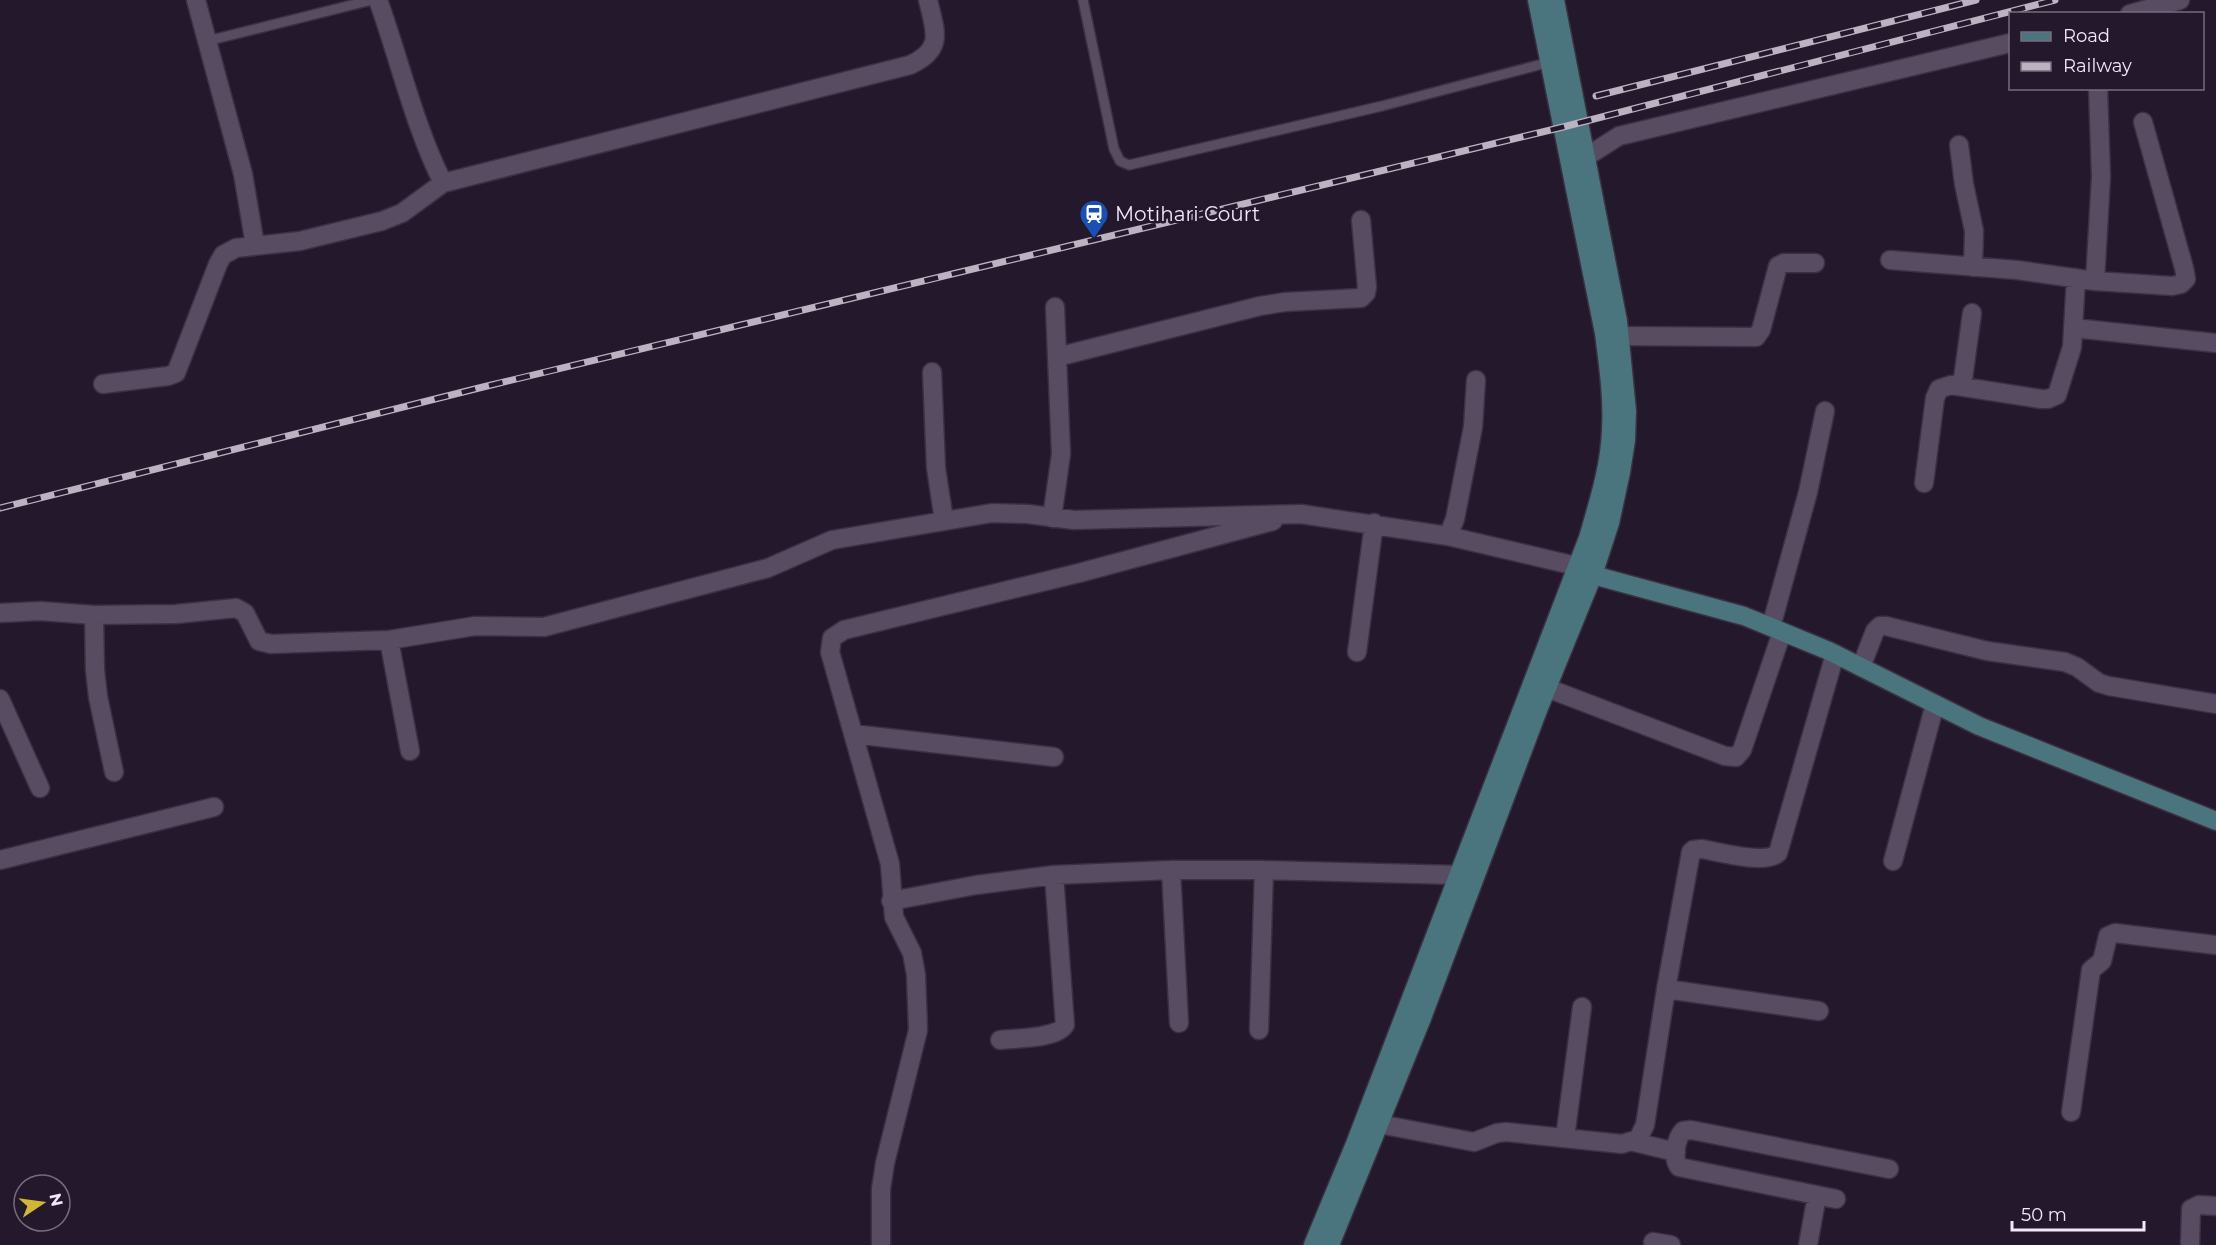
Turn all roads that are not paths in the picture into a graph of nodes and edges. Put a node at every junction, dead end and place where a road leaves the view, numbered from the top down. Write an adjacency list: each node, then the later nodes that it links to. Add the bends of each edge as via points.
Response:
1 (196, 0): 10 (street)
2 (372, 0): 10 (lane)
3 (378, 0): 17 (street, via 417,123)
4 (928, 0): 17 (street, via 934,45 930,53 910,65)
5 (1083, 0): 12 (lane, via 1114,149 1120,161 1129,165)
6 (1537, 0): 12 (main road)
7 (1555, 0): 16 (main road)
8 (2180, 0): 9 (street)
9 (2137, 12)
10 (207, 41): 19 (street, via 243,174)
11 (2009, 43): 16 (street, via 1619,136)
12 (1550, 62): 42 (main road, via 1609,375 1611,430 1606,465 1597,506)
13 (2098, 90): 24 (street, via 2101,177)
14 (2143, 122): 24 (street, via 2186,279 2172,286)
15 (1959, 145): 22 (street, via 1974,231)
16 (1586, 157): 28 (main road)
17 (444, 183): 19 (street, via 402,213 382,220 300,241)
18 (1361, 220): 30 (street, via 1367,287 1361,298 1260,306)
19 (255, 245): 33 (street, via 228,251 218,264 176,373)
20 (1890, 260): 22 (street)
21 (1815, 263): 28 (street, via 1778,266 1756,337)
22 (1973, 267): 23 (street)
23 (2076, 278): 24 (street); 27 (street)
24 (2095, 281)
25 (1055, 307): 30 (street)
26 (1972, 312): 34 (street)
27 (2074, 328): 29 (street); 34 (street, via 2069,362 2060,390 2053,398)
28 (1619, 336): 43 (main road, via 1626,440 1610,523)
29 (2216, 343)
30 (1057, 357): 38 (street, via 1060,454)
31 (932, 372): 39 (street, via 936,468)
32 (1476, 380): 41 (street, via 1471,438)
33 (103, 384)
34 (1962, 386): 36 (street, via 1948,385 1936,393)
35 (1825, 411): 46 (street)
36 (1924, 483)
37 (1301, 514): 38 (street); 40 (street); 55 (street, via 837,634 830,643 830,652)
38 (1052, 518): 39 (street, via 1002,513)
39 (944, 520): 47 (street, via 832,540 768,568 551,625 475,626)
40 (1374, 523): 41 (street); 48 (street)
41 (1448, 536): 42 (street)
42 (1576, 566): 43 (street); 67 (main road)
43 (1593, 575): 46 (main road, via 1744,616); 51 (main road)
44 (0, 614): 45 (street, via 40,611)
45 (94, 615): 47 (street, via 176,614 236,608 245,613 263,643); 58 (street, via 98,697)
46 (1776, 629): 49 (main road); 51 (street, via 1742,750 1736,757)
47 (389, 640): 56 (street)
48 (1357, 652)
49 (1835, 654): 50 (main road); 70 (street, via 1778,853 1761,858 1702,849 1691,852)
50 (1861, 667): 53 (main road); 54 (street, via 1875,631 1886,626 1976,649 2065,662 2109,686)
51 (1547, 688): 77 (main road)
52 (0, 699): 59 (street)
53 (1935, 704): 61 (main road, via 1979,726); 63 (street)
54 (2216, 704)
55 (853, 734): 57 (street); 68 (street, via 890,864)
56 (410, 751)
57 (1054, 757)
58 (114, 772)
59 (40, 788)
60 (214, 807): 62 (street)
61 (2216, 821)
62 (0, 860)
63 (1893, 861)
64 (1171, 870): 65 (street); 66 (street); 73 (street)
65 (1264, 870): 67 (street); 74 (street)
66 (1054, 875): 68 (street); 75 (street, via 1065,1025 1058,1033)
67 (1458, 875): 86 (main road)
68 (891, 901): 85 (street, via 915,963 918,1030 885,1163)
69 (2216, 945): 76 (street, via 2115,933 2108,936 2102,962 2091,970)
70 (1666, 989): 72 (street); 79 (street, via 1645,1125)
71 (1582, 1007): 78 (street)
72 (1820, 1011)
73 (1179, 1023)
74 (1258, 1030)
75 (1000, 1040)
76 (2071, 1112)
77 (1379, 1125): 78 (street, via 1470,1141 1501,1132); 87 (main road)
78 (1565, 1138): 79 (street)
79 (1634, 1142): 80 (street)
80 (1676, 1152): 81 (street, via 1681,1133 1691,1130); 82 (street, via 1677,1165 1684,1169)
81 (1889, 1169)
82 (1817, 1195): 83 (street); 88 (street)
83 (1836, 1199)
84 (2216, 1206): 89 (street, via 2192,1207)
85 (881, 1245)
86 (1313, 1245)
87 (1330, 1245)
88 (1808, 1245)
89 (2190, 1245)

